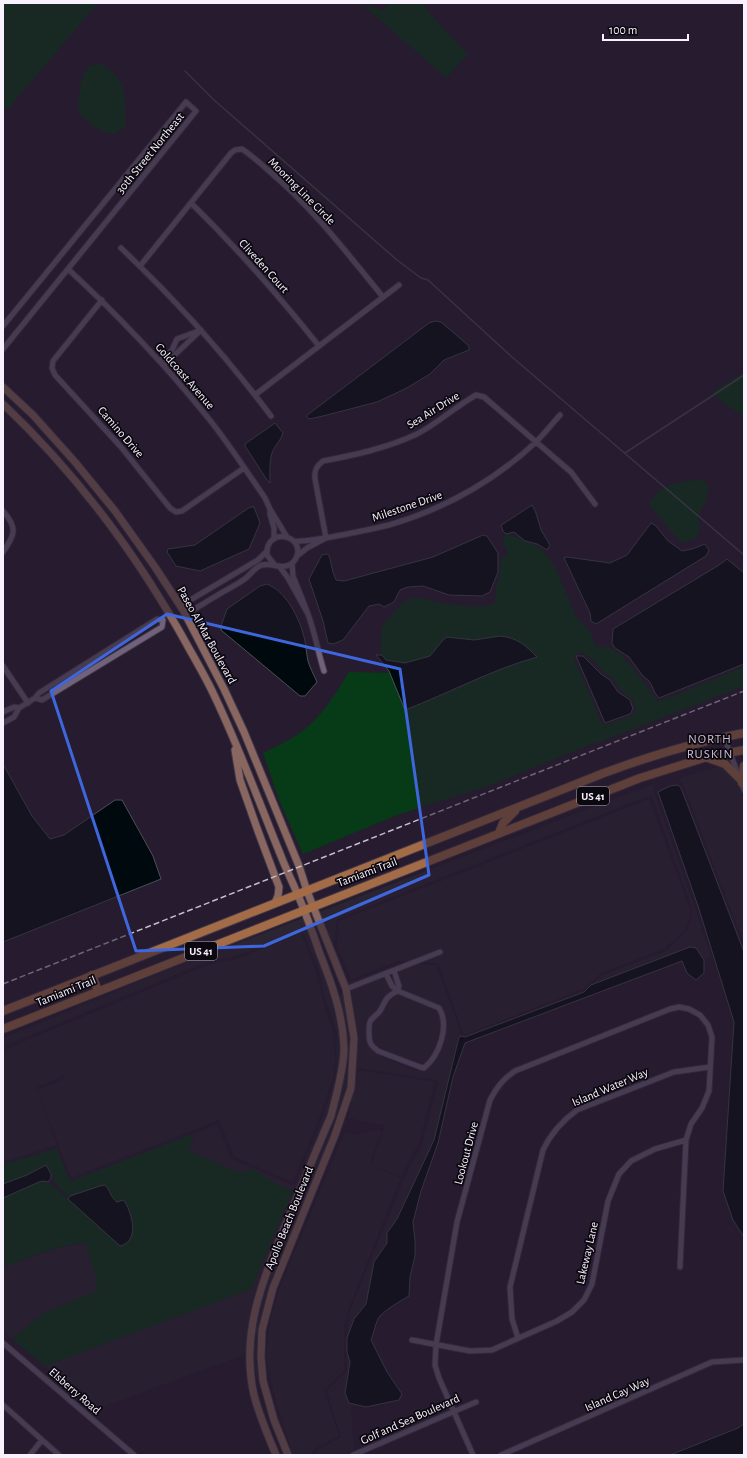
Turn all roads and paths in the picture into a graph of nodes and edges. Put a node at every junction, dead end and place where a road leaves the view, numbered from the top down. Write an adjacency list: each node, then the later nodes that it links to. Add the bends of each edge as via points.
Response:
1 (191, 203): 3 (street, Mooring Line Circle); 6 (street, Mooring Line Circle, via 231,154 242,149 282,182 309,209); 10 (street, Cliveden Court, via 276,293)
2 (122, 248): 3 (street)
3 (140, 266): 9 (street)
4 (68, 269): 7 (street, Goldcoast Avenue); 8 (street, 30th Street Northeast, via 196,111 186,102); 11 (street, 30th Street Northeast)
5 (399, 285): 6 (street)
6 (383, 297): 10 (street)
7 (102, 300): 12 (street, Goldcoast Avenue); 20 (street, Camino Drive, via 52,362 55,375 176,512 182,511)
8 (3, 326)
9 (201, 330): 12 (street, via 177,339 172,350); 13 (street); 15 (street)
10 (319, 346): 15 (street)
11 (3, 349)
12 (160, 361): 13 (street, Goldcoast Avenue)
13 (164, 365): 20 (street, Goldcoast Avenue, via 210,420)
14 (3, 387): 34 (main road, Paseo Al Mar Boulevard, via 33,415 110,504)
15 (255, 395): 18 (street)
16 (3, 404): 36 (main road, Paseo Al Mar Boulevard, via 59,461 88,495 144,572)
17 (560, 415): 19 (street, Milestone Drive)
18 (271, 416)
19 (537, 441): 21 (street, Sea Air Drive, via 571,472); 25 (street, Milestone Drive, via 511,464 448,503 388,525); 25 (street, Sea Air Drive, via 484,397 476,395 440,420 406,438 363,453 323,461 317,465 314,472)
20 (244, 468): 22 (street, Goldcoast Avenue)
21 (595, 504)
22 (270, 509): 24 (street, Goldcoast Avenue); 26 (street, Goldcoast Avenue)
23 (3, 511): 29 (street, via 13,524 14,532)
24 (287, 537): 26 (street, via 279,536); 27 (street)
25 (326, 538): 27 (street, Milestone Drive, via 305,542); 30 (street, Milestone Drive)
26 (274, 539): 28 (street, via 269,543)
27 (294, 541): 30 (street)
28 (267, 551): 32 (street, via 268,558); 34 (street, via 258,560 187,602)
29 (3, 552)
30 (297, 556): 31 (street)
31 (292, 563): 33 (street); 35 (street, via 293,576)
32 (274, 564): 33 (street); 34 (street, via 262,565 246,578 193,610)
33 (279, 566): 35 (street)
34 (183, 610): 36 (main road); 54 (main road, Paseo Al Mar Boulevard, via 244,732)
35 (308, 614): 38 (street)
36 (171, 616): 45 (main road, Paseo Al Mar Boulevard, via 214,694)
37 (3, 666): 40 (street)
38 (324, 671)
39 (35, 698): 39 (street, via 42,700 92,671 162,627 163,620 157,619 140,629 39,692); 40 (street)
40 (28, 703): 41 (street)
41 (19, 708): 42 (street, via 14,707); 43 (street, via 14,717)
42 (3, 712)
43 (3, 723)
44 (744, 733): 46 (main road, Tamiami Trail / US 41)
45 (232, 736): 55 (main road, Paseo Al Mar Boulevard); 56 (main road, via 240,780 279,887)
46 (724, 737): 48 (street); 52 (main road, Tamiami Trail / US 41, via 634,762)
47 (744, 750): 48 (main road, Tamiami Trail / US 41)
48 (730, 752): 49 (main road, Tamiami Trail / US 41); 51 (street)
49 (707, 758): 51 (main road, via 725,764); 53 (main road, Tamiami Trail / US 41, via 640,778)
50 (744, 766): 51 (main road)
51 (742, 785)
52 (519, 807): 53 (main road, via 503,823); 54 (main road, Tamiami Trail / US 41)
53 (499, 833): 57 (main road, Tamiami Trail / US 41)
54 (307, 891): 55 (main road, Tamiami Trail / US 41); 57 (main road, Apollo Beach Boulevard)
55 (298, 894): 56 (main road, Tamiami Trail / US 41); 58 (main road, Apollo Beach Boulevard)
56 (276, 903): 62 (main road, Tamiami Trail / US 41)
57 (313, 906): 58 (main road, Tamiami Trail / US 41); 63 (main road, Apollo Beach Boulevard)
58 (304, 910): 64 (main road, Tamiami Trail / US 41); 66 (main road, Apollo Beach Boulevard)
59 (440, 952): 60 (street)
60 (394, 971): 61 (street); 65 (street)
61 (386, 974): 63 (street); 65 (street, via 392,986)
62 (92, 975): 64 (main road); 67 (main road, Tamiami Trail / US 41)
63 (346, 989): 66 (main road); 80 (main road, Apollo Beach Boulevard, via 354,1038 351,1088 273,1288 262,1330 263,1381)
64 (98, 991): 68 (main road, Tamiami Trail / US 41)
65 (398, 991): 65 (street, via 386,998 379,1012 368,1024 370,1041 373,1047 381,1052 424,1068 433,1059 440,1043 444,1023 442,1014 439,1008)
66 (334, 994): 81 (main road, Apollo Beach Boulevard, via 341,1021 344,1050 337,1095 331,1116 265,1274 252,1323 250,1349 254,1395)
67 (3, 1011)
68 (3, 1029)
69 (710, 1067): 70 (street, via 709,1091 691,1124); 72 (street, Island Water Way, via 674,1072 577,1110 565,1119 548,1140 543,1150 510,1287 512,1319); 75 (street, Lookout Drive, via 712,1037 708,1025 700,1015 690,1009 679,1008 670,1009 515,1071 496,1087 490,1100 457,1222)
70 (686, 1140): 71 (street); 72 (street, Lakeway Lane, via 655,1149 631,1161 619,1174 608,1201 592,1284 584,1300 572,1312 557,1321)
71 (680, 1267)
72 (518, 1338): 75 (street, Lakeway Lane, via 482,1352)
73 (412, 1340): 75 (street, Lakeway Lane)
74 (3, 1343): 85 (street, Elsberry Road)
75 (436, 1345): 79 (street, Lookout Drive, via 435,1365)
76 (743, 1360): 90 (street, Island Cay Way, via 712,1362)
77 (476, 1402): 79 (street, Golf and Sea Boulevard)
78 (3, 1405): 82 (street)
79 (453, 1411): 88 (street, Golf and Sea Boulevard); 89 (street)
80 (274, 1418): 81 (main road); 87 (main road, Apollo Beach Boulevard)
81 (263, 1422): 86 (main road, Apollo Beach Boulevard)
82 (42, 1440): 83 (street); 84 (street)
83 (30, 1455)
84 (59, 1455)
85 (134, 1455)
86 (276, 1455)
87 (288, 1455)
88 (353, 1455)
89 (473, 1455)
90 (501, 1455)

